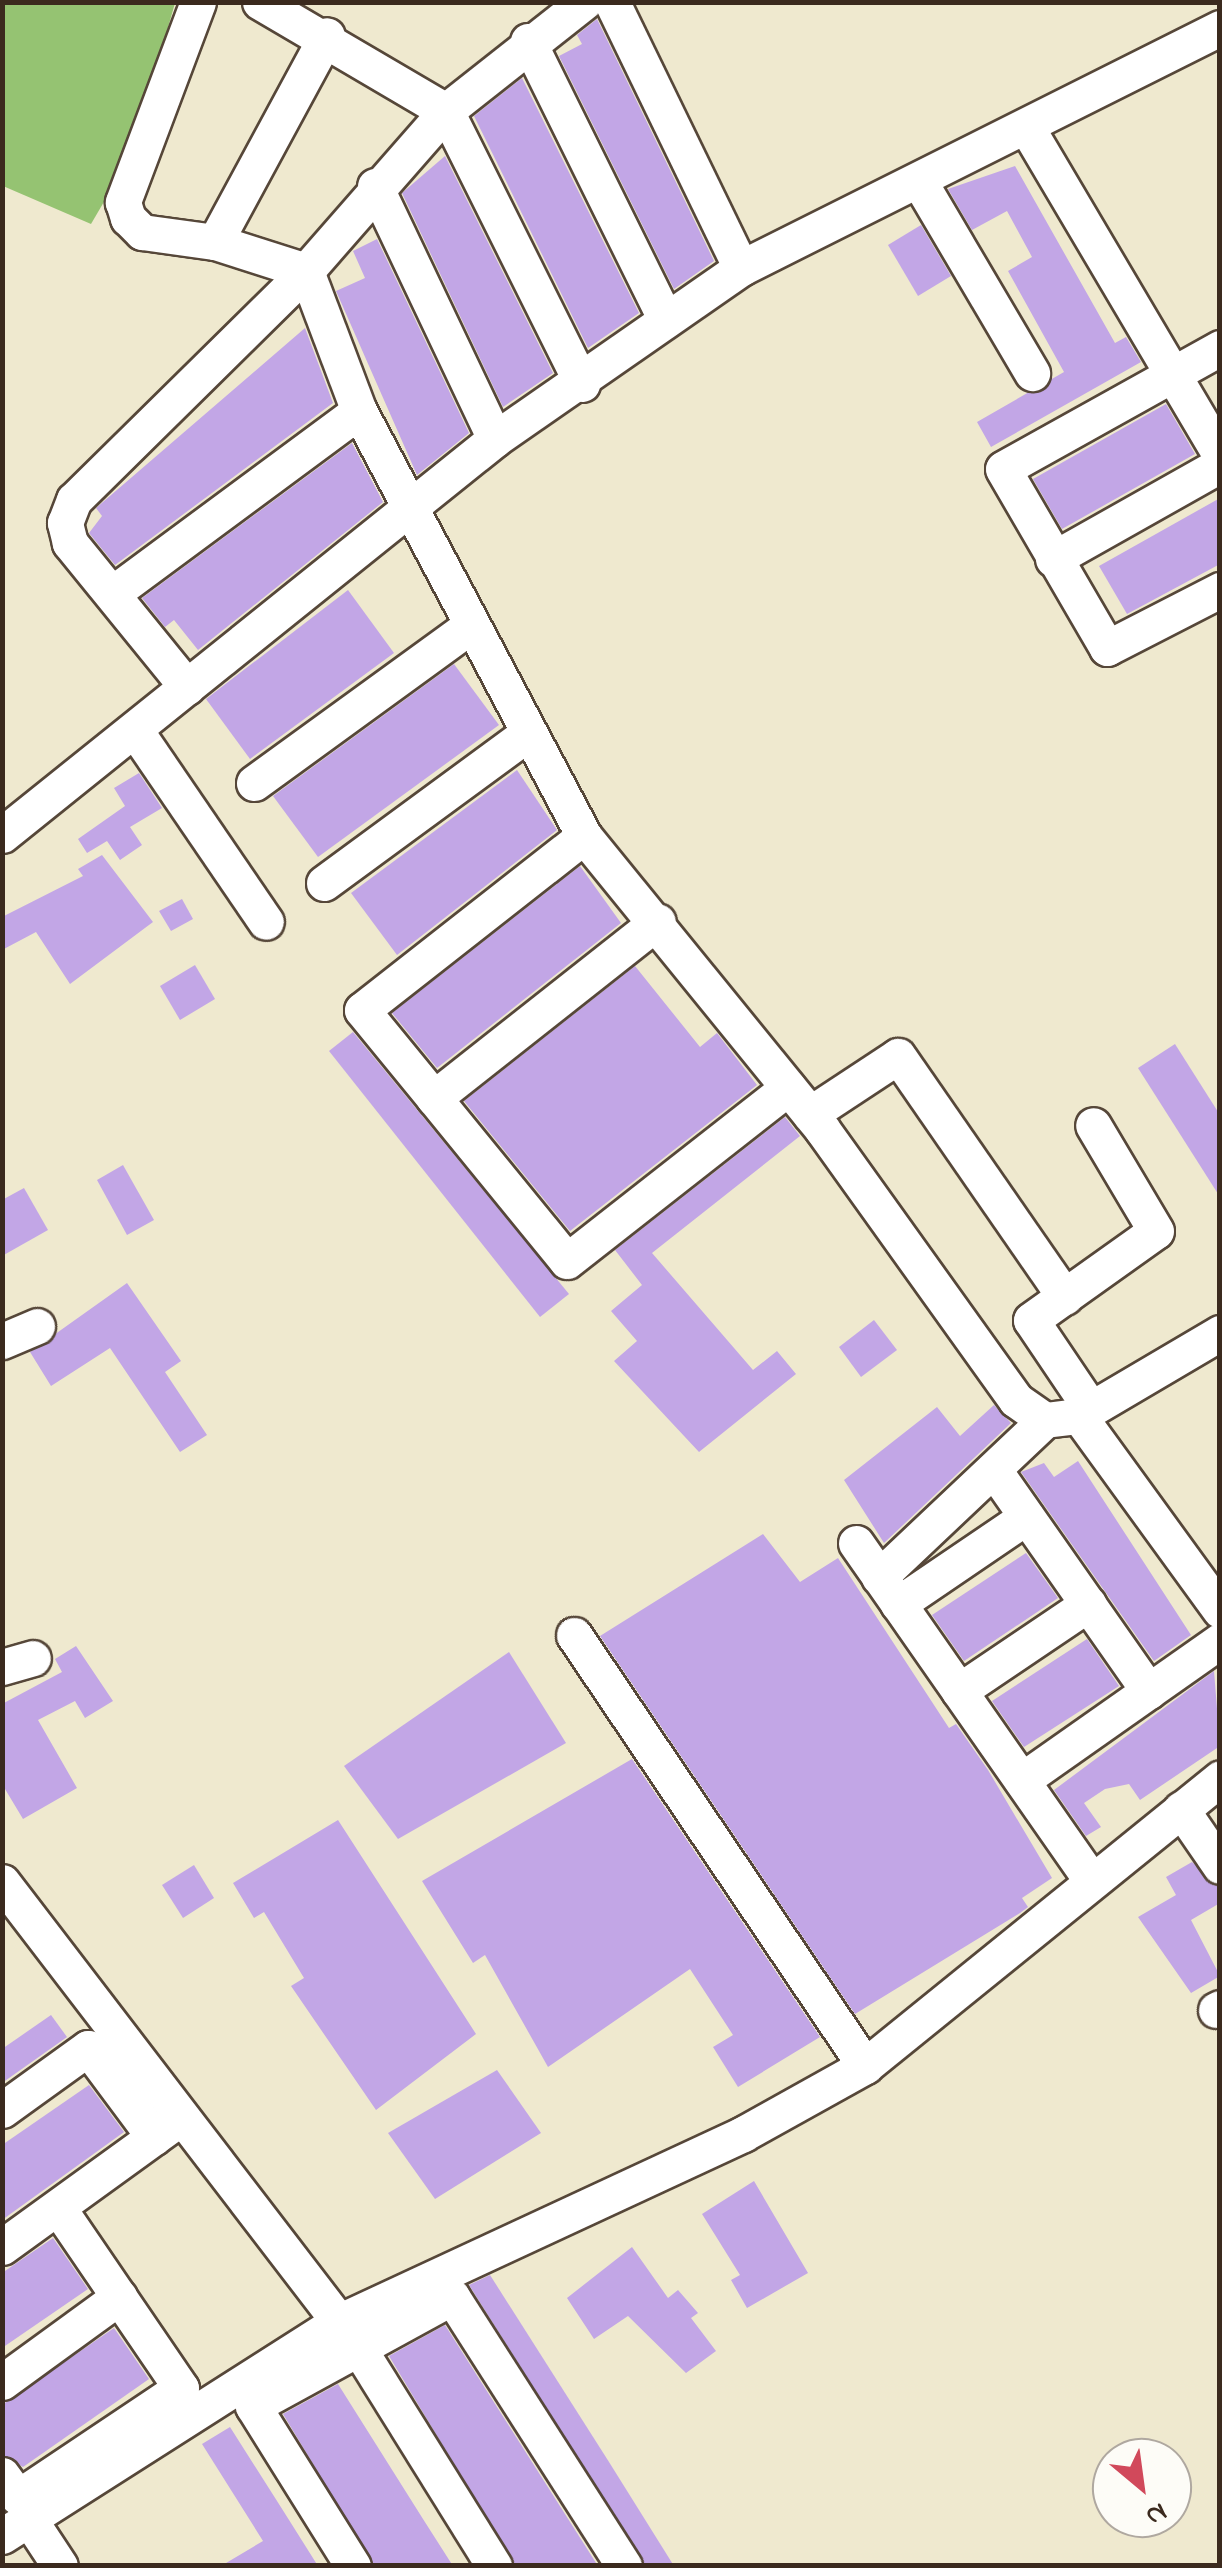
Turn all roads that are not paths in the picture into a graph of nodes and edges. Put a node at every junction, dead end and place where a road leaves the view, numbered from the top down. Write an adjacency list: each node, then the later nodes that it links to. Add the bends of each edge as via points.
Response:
1 (198, 2): 12 (street, via 123,202 142,232)
2 (260, 2): 6 (street)
3 (584, 2): 7 (street)
4 (612, 2): 13 (street)
5 (1220, 28): 9 (street)
6 (327, 34): 8 (street); 12 (street)
7 (528, 41): 8 (street); 15 (street)
8 (446, 111): 11 (street); 19 (street)
9 (1027, 128): 10 (street); 18 (street)
10 (919, 181): 13 (street); 17 (street)
11 (375, 186): 14 (street); 21 (street)
12 (214, 242): 14 (street)
13 (741, 268): 15 (street)
14 (306, 271): 20 (street); 27 (street, via 74,500 65,523 70,543)
15 (666, 320): 19 (street)
16 (1217, 356): 18 (street)
17 (1032, 373)
18 (1172, 373): 22 (street); 25 (street, via 1004,468)
19 (582, 384): 21 (street)
20 (359, 410): 24 (street); 27 (street)
21 (495, 439): 24 (street)
22 (1220, 454)
23 (1220, 465): 25 (street)
24 (408, 506): 28 (street); 29 (street)
25 (1053, 559): 26 (street, via 1107,648)
26 (1220, 590)
27 (113, 593): 29 (street)
28 (469, 628): 31 (street); 32 (street)
29 (187, 687): 30 (street)
30 (135, 730): 33 (street); 37 (street)
31 (527, 734): 34 (street); 35 (street)
32 (254, 784)
33 (2, 834)
34 (584, 836): 36 (street); 38 (street, via 362,1010)
35 (324, 883)
36 (658, 921): 38 (street); 39 (street)
37 (266, 922)
38 (434, 1098): 39 (street, via 575,1271)
39 (799, 1101): 41 (street, via 898,1056); 45 (street, via 1016,1400)
40 (1093, 1126): 41 (street, via 1156,1230)
41 (1065, 1297): 45 (street, via 1031,1320)
42 (38, 1326): 44 (street)
43 (1220, 1333): 45 (street)
44 (2, 1342)
45 (1072, 1415): 46 (street); 51 (street)
46 (994, 1470): 47 (street); 49 (street)
47 (1026, 1517): 49 (street); 50 (street)
48 (856, 1544): 49 (street)
49 (889, 1590): 54 (street)
50 (1088, 1604): 54 (street); 55 (street)
51 (1220, 1610)
52 (574, 1635): 62 (street)
53 (1220, 1642): 55 (street)
54 (958, 1690): 56 (street)
55 (1148, 1691): 56 (street)
56 (1022, 1780): 60 (street)
57 (1220, 1780): 58 (street)
58 (1181, 1809): 59 (street); 60 (street)
59 (1220, 1866)
60 (1090, 1879): 62 (street)
61 (2, 1882): 64 (street)
62 (865, 2066): 68 (street)
63 (2, 2110): 64 (street, via 88,2048)
64 (167, 2127): 65 (street); 68 (street)
65 (58, 2208): 66 (street); 67 (street)
66 (2, 2247)
67 (119, 2297): 69 (street); 70 (street, via 181,2388 18,2498)
68 (345, 2339): 71 (street); 72 (street); 74 (street, via 253,2406); 75 (street, via 452,2298)
69 (2, 2382)
70 (2, 2474)
71 (16, 2527): 73 (street)
72 (485, 2564)
73 (60, 2566)
74 (353, 2566)
75 (624, 2566)

